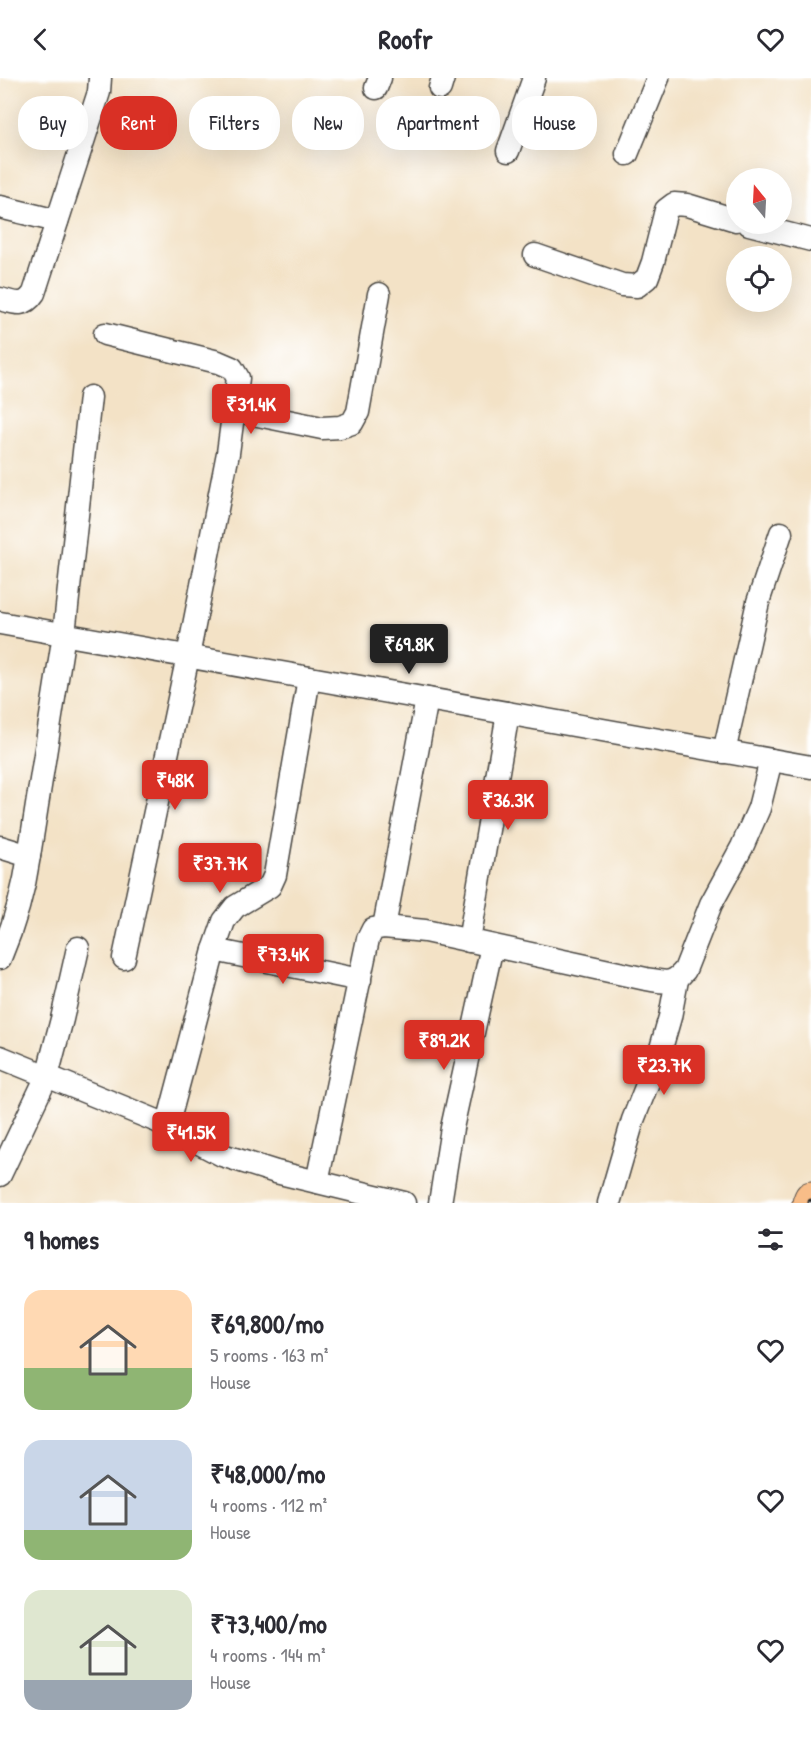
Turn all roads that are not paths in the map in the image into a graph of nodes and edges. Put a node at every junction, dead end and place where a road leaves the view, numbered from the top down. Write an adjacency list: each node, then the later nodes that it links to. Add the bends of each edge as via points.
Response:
1 (100, 78): 8 (street, via 99,92)
2 (534, 78): 4 (street)
3 (658, 78): 5 (street)
4 (508, 150)
5 (627, 154)
6 (0, 207): 8 (street)
7 (726, 217): 11 (street, via 687,205 674,204 666,210 647,278 637,286 622,285)
8 (57, 220): 13 (street, via 29,300 22,303)
9 (788, 234): 10 (street)
10 (811, 240)
11 (535, 255)
12 (380, 294): 16 (street, via 358,412 352,423 322,428)
13 (0, 299)
14 (105, 334): 16 (street, via 232,368 238,378)
15 (90, 397): 19 (street)
16 (234, 410): 20 (street)
17 (781, 533): 24 (street, via 758,603)
18 (0, 623): 19 (street)
19 (64, 634): 20 (street); 28 (street)
20 (188, 656): 21 (street); 35 (street)
21 (309, 678): 22 (street); 33 (street, via 275,875 270,886 235,907 224,921)
22 (427, 699): 23 (street); 29 (street)
23 (508, 713): 24 (street); 30 (street)
24 (724, 752): 25 (street)
25 (771, 760): 26 (street); 37 (street, via 759,808)
26 (811, 767)
27 (0, 847): 28 (street)
28 (29, 856): 34 (street, via 25,885)
29 (384, 927): 30 (street); 36 (street, via 373,929 368,939)
30 (469, 941): 31 (street)
31 (492, 946): 37 (street, via 646,980); 45 (street, via 452,1128)
32 (78, 948): 39 (street)
33 (214, 950): 36 (street); 40 (street)
34 (0, 958)
35 (124, 958)
36 (360, 980): 42 (street)
37 (677, 980): 46 (street, via 660,1052 633,1120)
38 (0, 1057): 39 (street)
39 (47, 1076): 40 (street); 41 (street)
40 (167, 1127): 42 (street, via 222,1155)
41 (0, 1175)
42 (317, 1182): 44 (street)
43 (811, 1198): 47 (highway)
44 (404, 1203)
45 (440, 1203)
46 (609, 1203)
47 (809, 1203)

